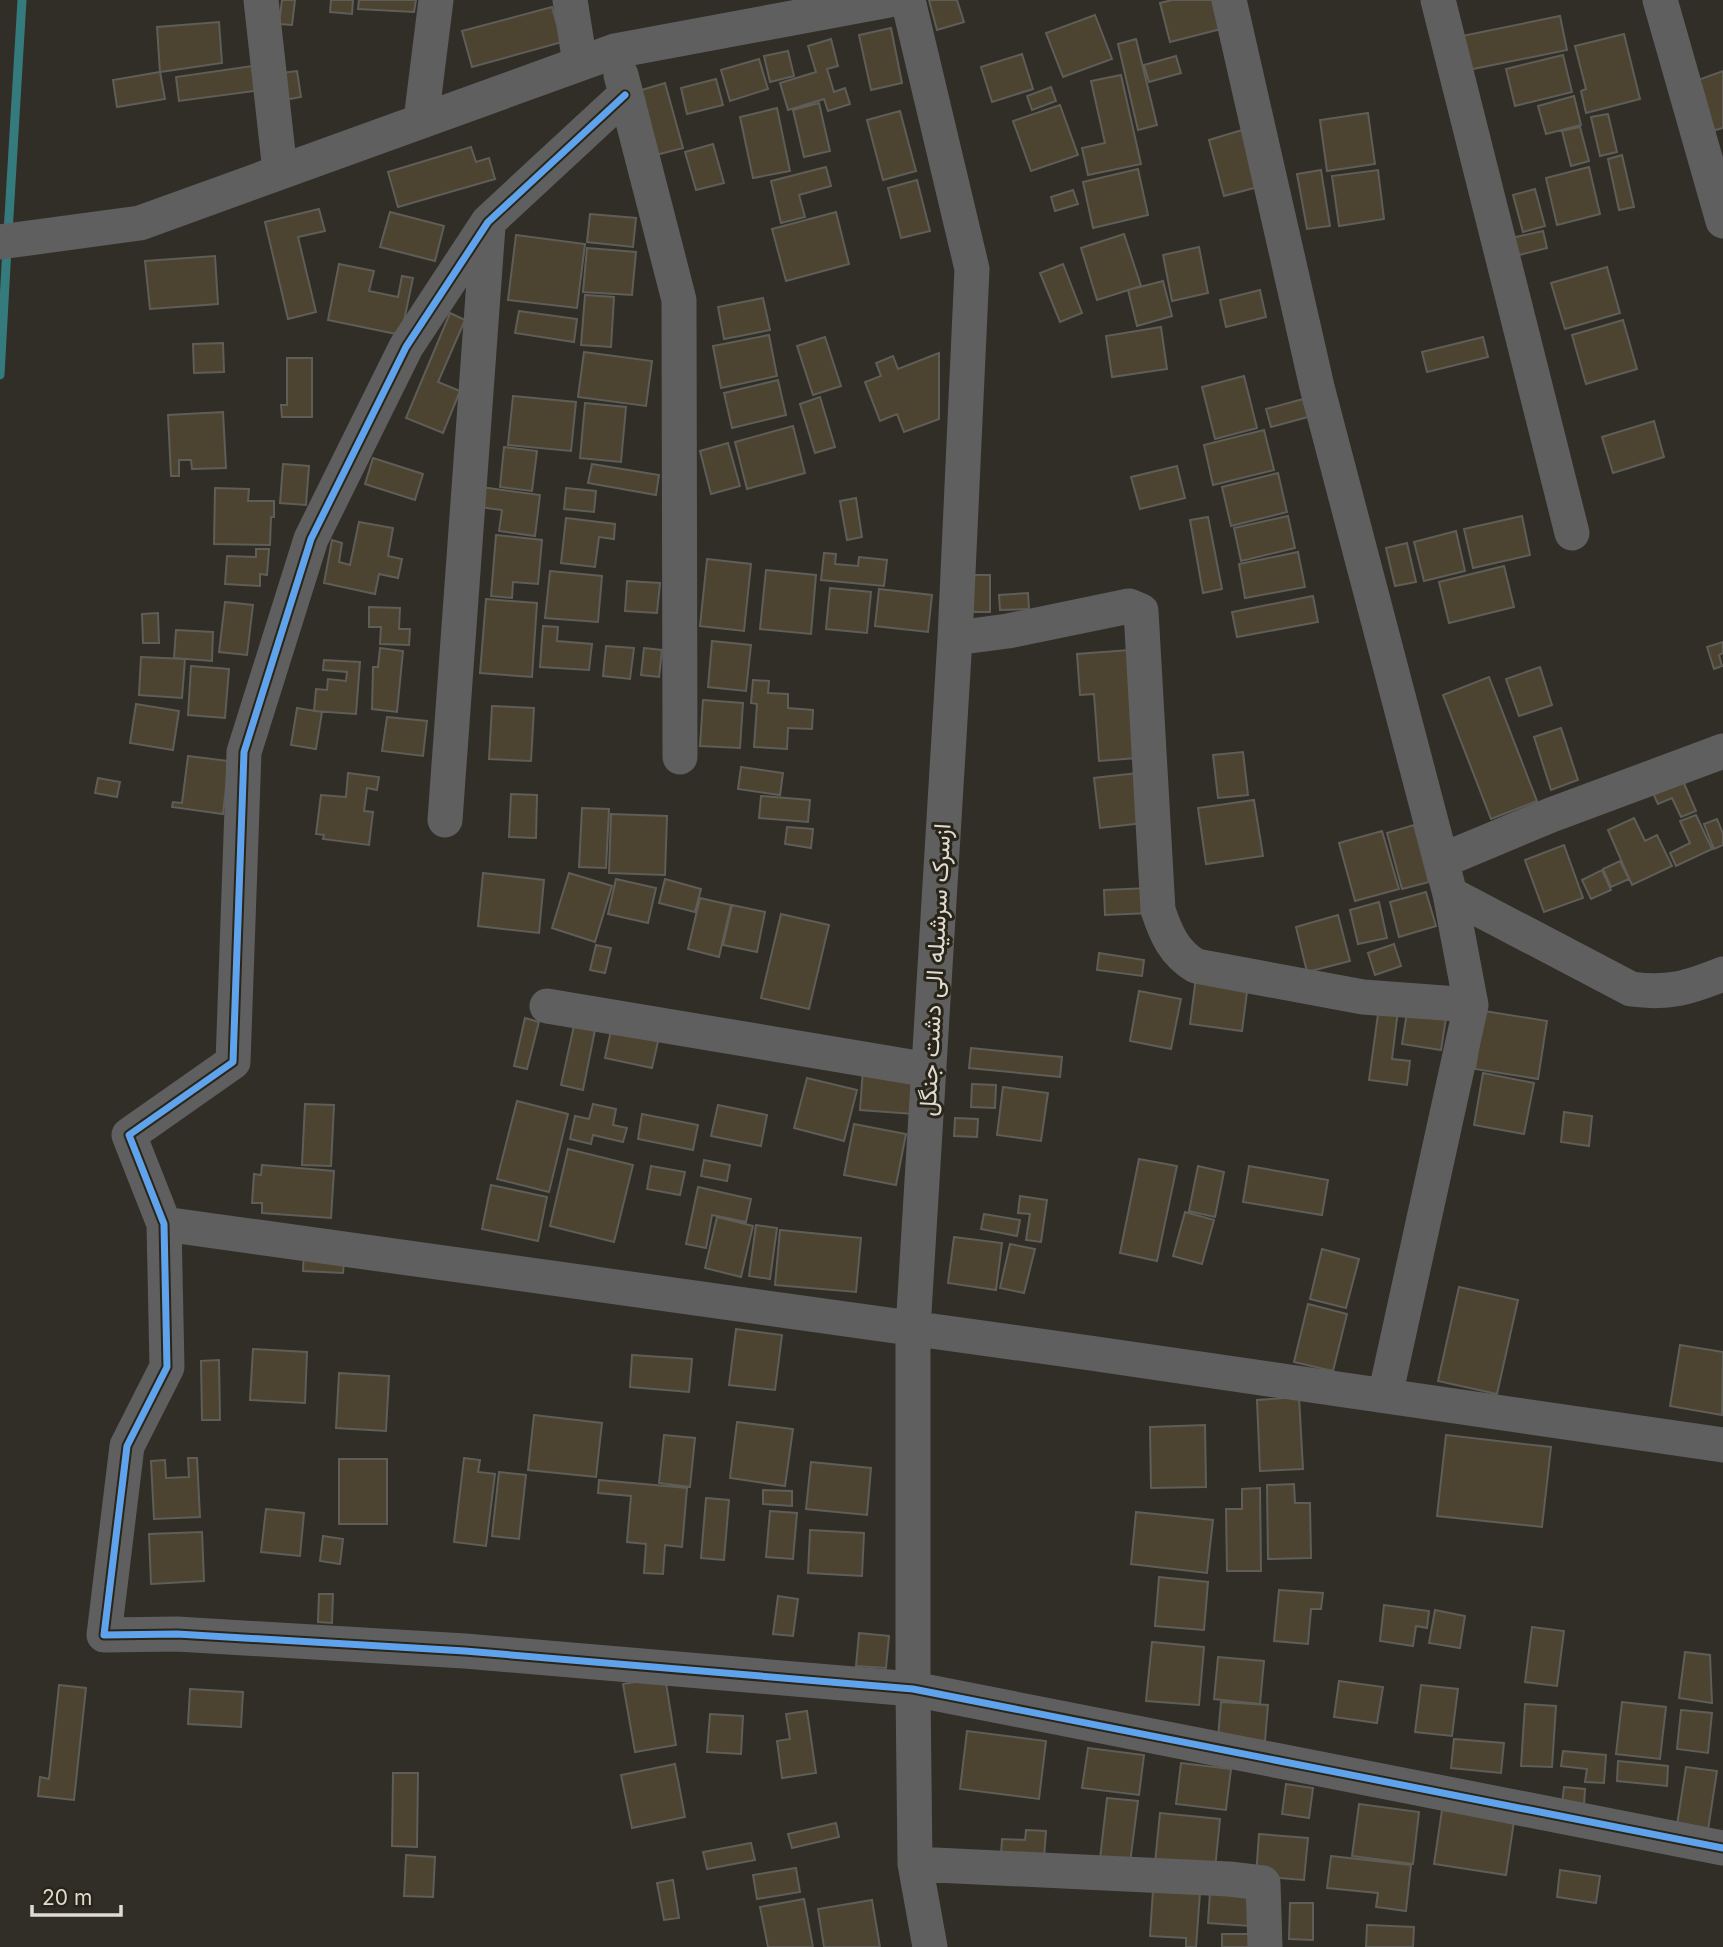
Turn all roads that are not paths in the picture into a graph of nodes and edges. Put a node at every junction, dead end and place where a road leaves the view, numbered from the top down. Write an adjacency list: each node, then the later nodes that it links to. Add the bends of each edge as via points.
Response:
1 (261, 0): 13 (street)
2 (436, 0): 12 (street)
3 (570, 0): 10 (street)
4 (890, 0): 9 (street)
5 (908, 0): 18 (street, ازسرک سرشیله الی دشت جنگل, via 972,269)
6 (1229, 0): 22 (street, via 1317,387)
7 (1438, 0): 17 (street)
8 (1660, 0): 14 (street)
9 (615, 51): 10 (street); 11 (street)
10 (580, 64): 12 (street)
11 (625, 95): 15 (street); 20 (street, via 679,300)
12 (421, 120): 13 (street)
13 (280, 171): 16 (street, via 140,223)
14 (1723, 221)
15 (488, 222): 21 (street); 27 (street, via 406,347 311,539 244,752 233,1062 129,1135)
16 (0, 242)
17 (1572, 533)
18 (955, 638): 24 (street, via 1129,606 1141,611 1158,910 1166,933 1184,958 1196,966 1363,998); 26 (street, ازسرک سرشیله الی دشت جنگل)
19 (1723, 751): 22 (street, via 1551,815)
20 (680, 757)
21 (445, 820)
22 (1446, 877): 23 (street, via 1631,989 1657,993); 24 (street)
23 (1723, 974)
24 (1471, 1005): 29 (street)
25 (547, 1006): 26 (street)
26 (929, 1070): 28 (street, ازسرک سرشیله الی دشت جنگل)
27 (164, 1224): 28 (street); 31 (street, via 167,1367 127,1446 104,1635 177,1634 465,1651)
28 (913, 1329): 29 (street); 31 (street, ازسرک سرشیله الی دشت جنگل)
29 (1385, 1396): 30 (street)
30 (1723, 1445)
31 (913, 1689): 32 (street); 33 (street, ازسرک سرشیله الی دشت جنگل)
32 (1723, 1849)
33 (915, 1864): 34 (street, ازسرک سرشیله الی دشت جنگل); 35 (street, via 1263,1883)
34 (930, 1947)
35 (1265, 1947)

